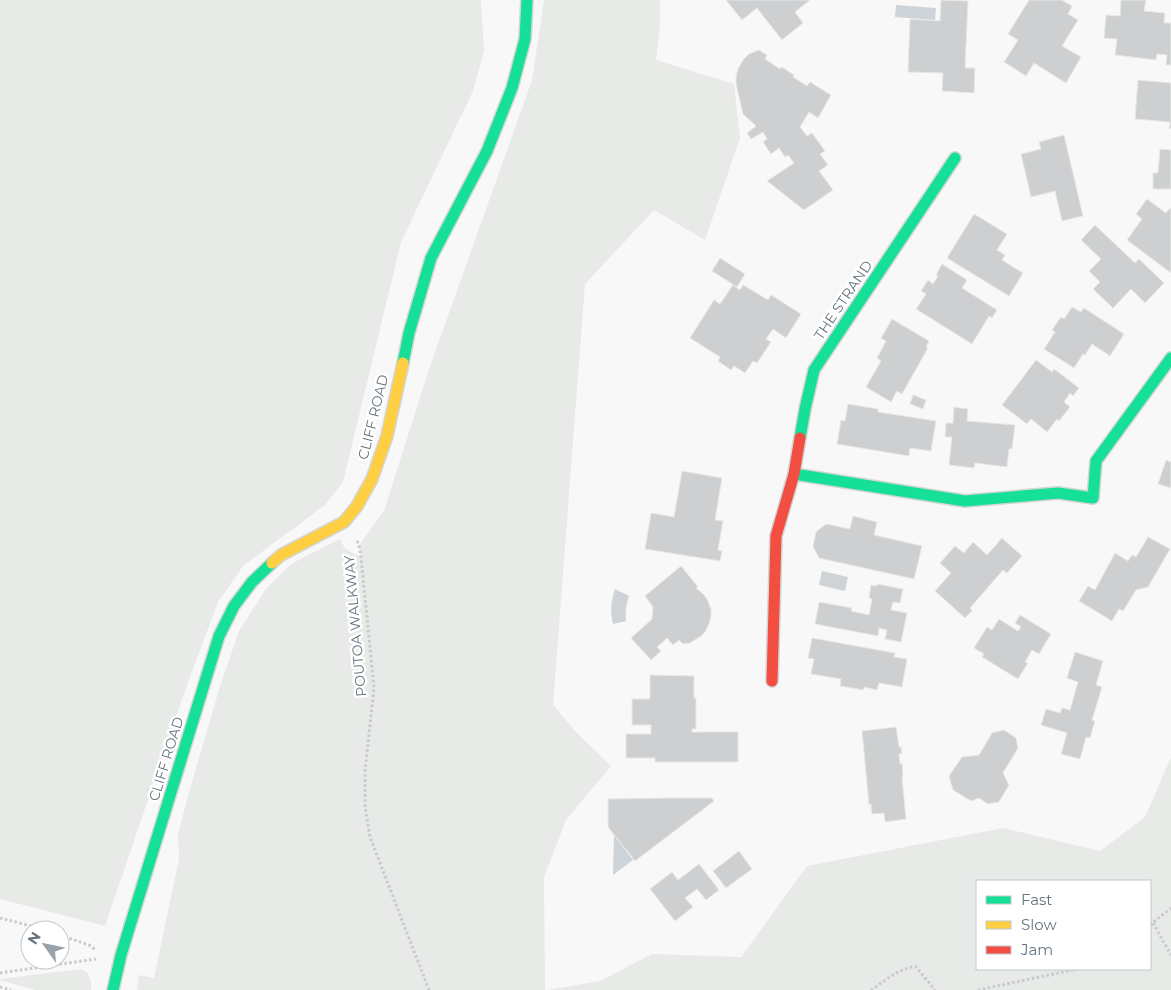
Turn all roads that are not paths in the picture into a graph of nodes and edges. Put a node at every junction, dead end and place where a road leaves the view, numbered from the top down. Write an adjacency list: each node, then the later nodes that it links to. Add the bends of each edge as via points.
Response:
1 (527, 0): 6 (street, CLIFF ROAD, via 525,39 512,88 487,151 431,258 409,333 387,436 372,479 358,506 344,522 282,555 252,582 234,606 219,636)
2 (955, 158): 4 (street, THE STRAND, via 814,370)
3 (1171, 358): 4 (street, via 1096,461 1093,498 1058,493 965,501)
4 (794, 474): 5 (street, THE STRAND, via 776,536)
5 (772, 681)
6 (112, 990)

